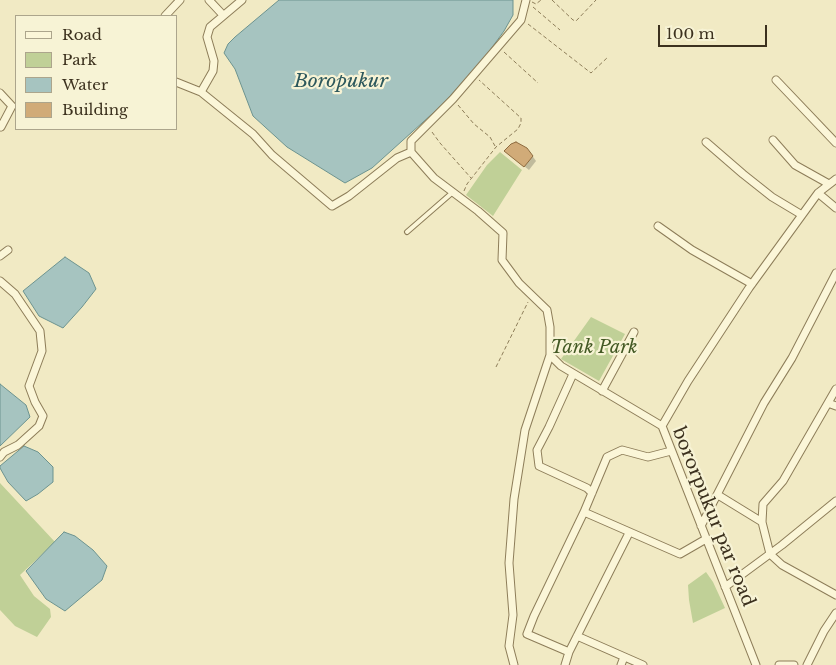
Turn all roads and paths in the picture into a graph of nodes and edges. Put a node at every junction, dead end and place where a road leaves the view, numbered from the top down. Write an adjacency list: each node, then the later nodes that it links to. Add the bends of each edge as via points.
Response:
1 (180, 0): 8 (street)
2 (209, 0): 9 (street)
3 (242, 0): 9 (street)
4 (541, 0): 7 (path, via 536,4)
5 (552, 0): 6 (path, via 576,21)
6 (596, 0)
7 (527, 1): 10 (street); 11 (path)
8 (166, 15)
9 (223, 15): 18 (street, via 210,27 207,37 214,61 213,71)
10 (521, 20): 12 (street); 13 (path, via 590,72)
11 (560, 30)
12 (498, 46): 14 (street); 17 (path)
13 (608, 57)
14 (473, 75): 20 (street); 26 (path, via 521,118 518,129)
15 (776, 80): 25 (street)
16 (178, 83): 18 (street)
17 (538, 83)
18 (200, 92): 27 (street, via 253,134 272,155 332,206 397,158)
19 (0, 93): 22 (street, via 12,106)
20 (452, 99): 21 (street); 26 (path)
21 (427, 125): 27 (street, via 411,141); 28 (path)
22 (1, 127)
23 (773, 140): 30 (street, via 796,165)
24 (706, 142): 35 (street, via 772,197)
25 (836, 143)
26 (496, 147): 28 (path)
27 (411, 152): 31 (street, via 434,178)
28 (472, 178): 33 (path)
29 (836, 179): 30 (street)
30 (829, 184): 32 (street)
31 (453, 192): 33 (street); 37 (lane)
32 (818, 193): 34 (street); 35 (street)
33 (460, 198): 43 (street, via 502,233 502,260)
34 (836, 208)
35 (802, 215): 42 (street)
36 (658, 226): 42 (street, via 692,250)
37 (407, 232)
38 (8, 250): 39 (street)
39 (0, 256)
40 (836, 273): 55 (street, via 792,358 764,403)
41 (0, 282): 53 (street, via 15,294 40,331 42,351 29,386 43,416 39,426)
42 (752, 284): 51 (street)
43 (531, 295): 45 (street, via 547,310); 46 (path)
44 (634, 332): 49 (street)
45 (550, 355): 47 (street, bororpukur par road); 69 (street, via 525,430 514,499 509,563 513,615 509,646)
46 (496, 367)
47 (573, 374): 49 (street, bororpukur par road); 54 (street, via 537,450 538,466)
48 (836, 389): 50 (street)
49 (602, 391): 51 (street, bororpukur par road)
50 (832, 404): 58 (street, via 783,481 763,504)
51 (662, 426): 52 (street, bororpukur par road)
52 (671, 451): 54 (street, via 648,457 622,450 606,457); 59 (street, bororpukur par road)
53 (0, 457)
54 (592, 493): 57 (street)
55 (718, 495): 58 (street); 59 (street)
56 (836, 501): 62 (street)
57 (584, 512): 60 (street); 67 (street, via 527,634)
58 (762, 522): 62 (street)
59 (701, 526): 61 (street, bororpukur par road)
60 (629, 533): 61 (street, via 680,554); 66 (street)
61 (706, 540): 63 (street, bororpukur par road)
62 (770, 554): 63 (street); 64 (street, via 782,565)
63 (725, 587): 73 (street, bororpukur par road)
64 (836, 595)
65 (836, 612): 76 (street)
66 (577, 636): 67 (street); 68 (street)
67 (569, 652): 70 (street)
68 (624, 657): 71 (street); 72 (street)
69 (514, 665)
70 (565, 665)
71 (621, 665)
72 (643, 665)
73 (756, 665)
74 (780, 665): 75 (street)
75 (794, 665)
76 (807, 665)

